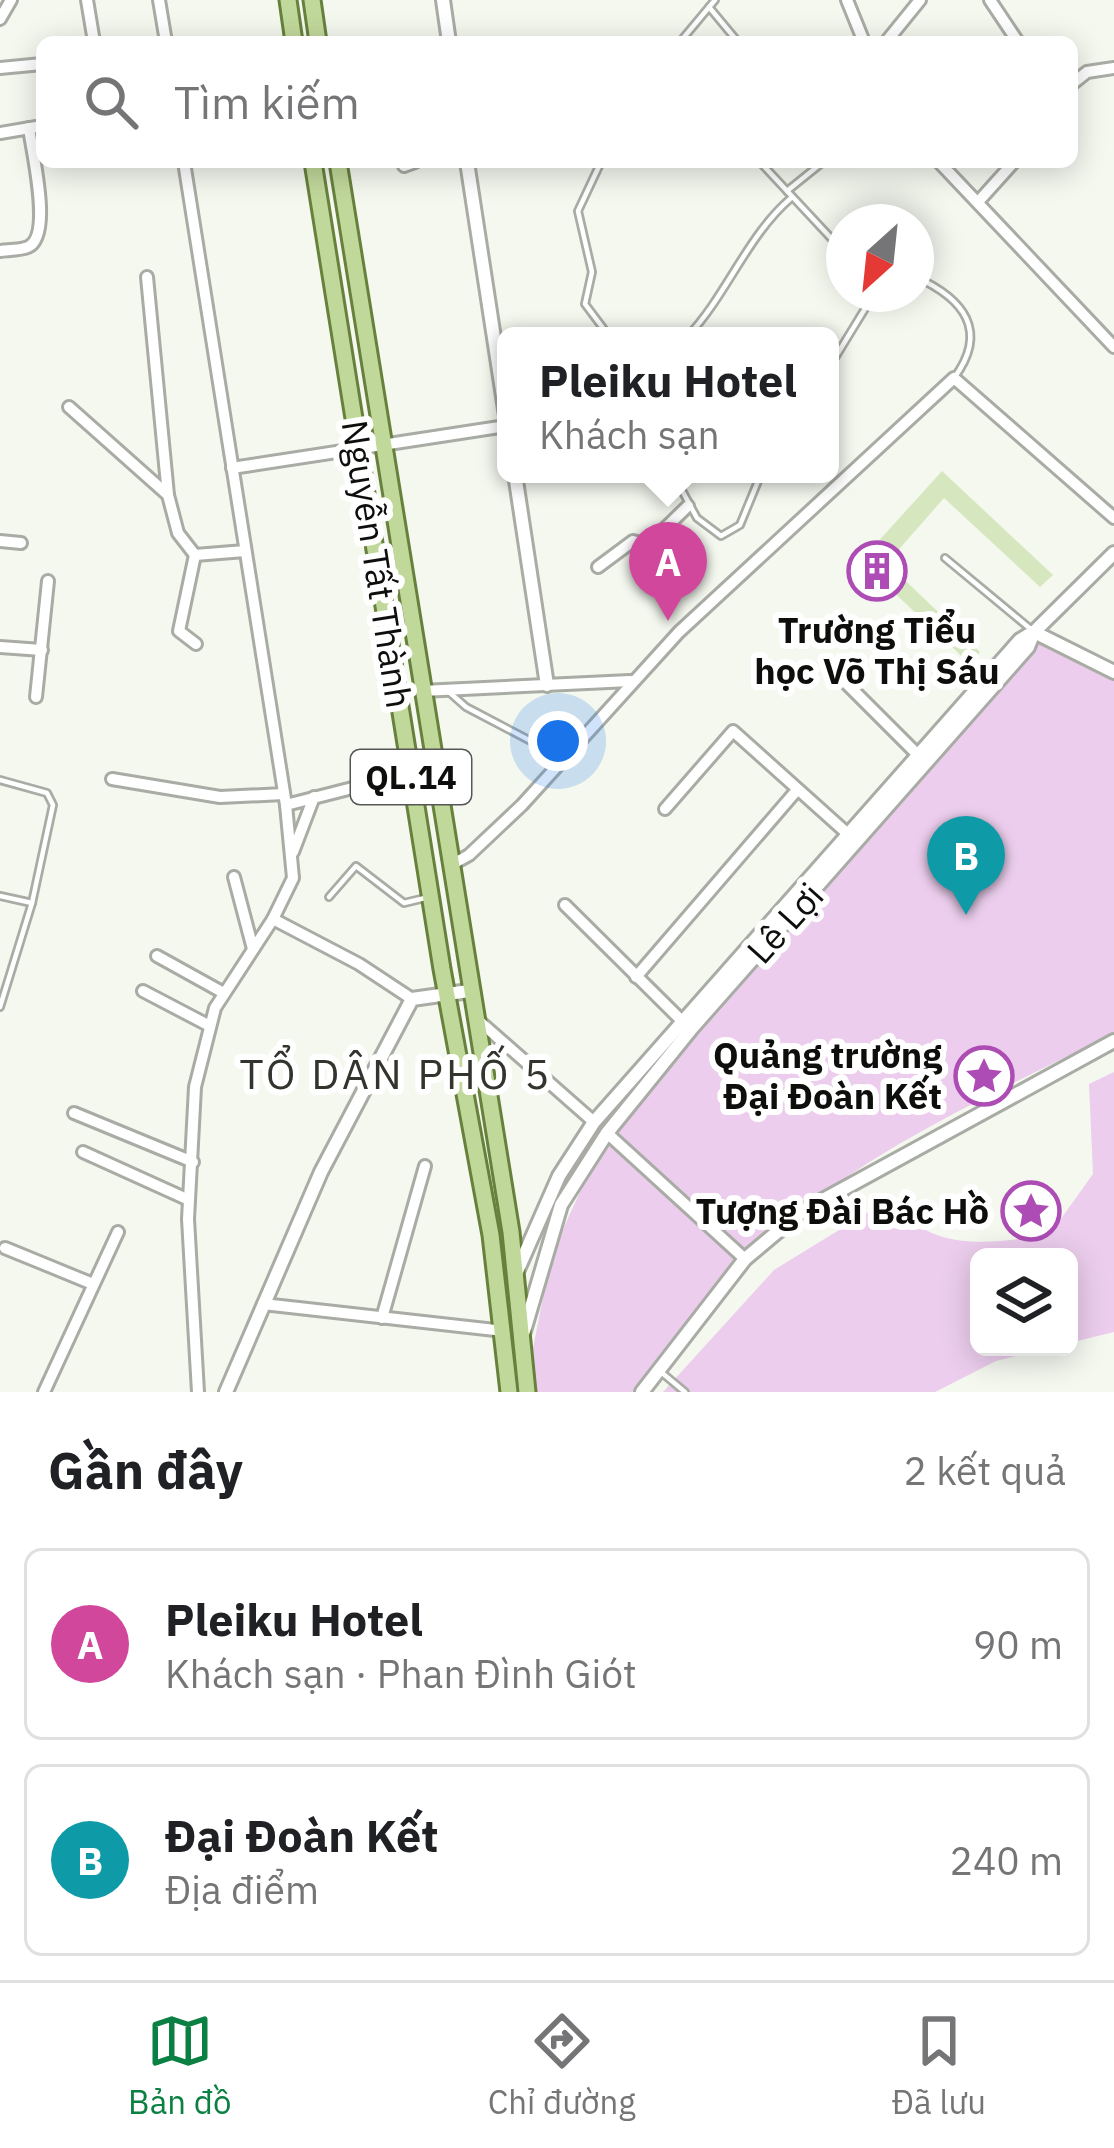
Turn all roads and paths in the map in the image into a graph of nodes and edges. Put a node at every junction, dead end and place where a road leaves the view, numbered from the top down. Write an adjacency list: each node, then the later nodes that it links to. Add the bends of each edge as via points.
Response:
1 (11, 0): 12 (street)
2 (87, 0): 13 (street)
3 (159, 0): 14 (street)
4 (288, 0): 15 (main road)
5 (312, 0): 16 (main road)
6 (443, 0): 17 (street)
7 (715, 0): 11 (lane)
8 (847, 0): 20 (street)
9 (920, 0): 21 (street)
10 (990, 0): 22 (street)
11 (709, 7): 18 (lane); 19 (lane)
12 (0, 19)
13 (93, 36)
14 (165, 36)
15 (293, 36)
16 (317, 36)
17 (448, 36)
18 (685, 36)
19 (733, 36)
20 (862, 36)
21 (891, 36)
22 (1008, 36)
23 (36, 65): 24 (street)
24 (0, 68)
25 (1114, 68): 26 (street)
26 (1078, 79)
27 (36, 127): 28 (street)
28 (0, 133)
29 (39, 168): 42 (street, via 38,238)
30 (185, 168): 56 (street)
31 (314, 168): 55 (main road, Nguyễn Tất Thành / QL.14)
32 (339, 168): 54 (main road, Nguyễn Tất Thành / QL.14)
33 (468, 168): 50 (street)
34 (599, 168): 46 (lane, via 577,220 592,272 585,304)
35 (765, 168): 39 (lane)
36 (817, 168): 39 (lane)
37 (945, 168): 40 (street)
38 (1009, 168): 40 (street)
39 (789, 195): 41 (lane); 47 (lane)
40 (978, 202): 48 (street)
41 (826, 234)
42 (0, 251)
43 (147, 277): 60 (street)
44 (934, 286): 51 (lane, via 970,324 973,350)
45 (863, 312): 49 (lane)
46 (602, 327)
47 (696, 327)
48 (1114, 347)
49 (839, 351)
50 (497, 357)
51 (954, 378): 62 (street); 77 (street)
52 (69, 407): 60 (street)
53 (497, 428): 54 (street)
54 (383, 446): 55 (street); 80 (main road, Nguyễn Tất Thành / QL.14)
55 (358, 449): 56 (street); 84 (main road, Nguyễn Tất Thành / QL.14)
56 (232, 468): 65 (street)
57 (516, 483): 78 (street)
58 (677, 483): 61 (lane)
59 (758, 483): 61 (lane, via 745,517 725,536)
60 (168, 495): 67 (street, via 178,533)
61 (688, 506): 69 (street, via 648,545 633,541)
62 (1114, 518)
63 (0, 541): 64 (street)
64 (22, 543)
65 (245, 551): 67 (street); 89 (street)
66 (1114, 553): 71 (street, Lê Lợi)
67 (195, 555): 72 (street, via 179,631)
68 (945, 557): 71 (lane)
69 (598, 567)
70 (49, 581): 74 (street)
71 (1034, 632): 76 (street); 82 (street); 91 (street, Lê Lợi)
72 (196, 644)
73 (0, 647): 74 (street)
74 (42, 650): 81 (street)
75 (829, 666): 82 (street)
76 (1114, 672)
77 (630, 681): 78 (street); 83 (street)
78 (547, 685): 79 (street)
79 (448, 690): 80 (street); 83 (lane)
80 (422, 692): 93 (main road, Nguyễn Tất Thành / QL.14)
81 (35, 697)
82 (920, 757): 91 (street)
83 (563, 758): 93 (street, via 470,855)
84 (411, 773): 88 (street); 96 (main road, Nguyễn Tất Thành / QL.14)
85 (112, 778): 89 (street)
86 (0, 780): 98 (lane, via 52,797)
87 (797, 790): 90 (street, via 733,730); 91 (street); 103 (street)
88 (314, 797): 89 (street); 92 (street)
89 (285, 799): 92 (street)
90 (665, 809)
91 (853, 838): 111 (street); 116 (street, Lê Lợi)
92 (291, 856): 100 (street, via 292,887)
93 (450, 865): 105 (main road, Nguyễn Tất Thành / QL.14)
94 (234, 877): 101 (street)
95 (0, 896): 98 (lane)
96 (430, 896): 97 (lane, via 404,903 356,866); 107 (main road, Nguyễn Tất Thành / QL.14)
97 (329, 897)
98 (32, 903): 109 (lane)
99 (565, 905): 103 (street)
100 (274, 919): 101 (street); 108 (street)
101 (253, 949): 106 (street)
102 (157, 956): 106 (street)
103 (636, 976): 111 (street)
104 (143, 991): 112 (street)
105 (469, 991): 107 (street); 110 (main road, Nguyễn Tất Thành / QL.14)
106 (223, 992): 112 (street)
107 (447, 994): 108 (street); 127 (main road, Nguyễn Tất Thành / QL.14)
108 (412, 999): 126 (street)
109 (0, 1006)
110 (472, 1011): 115 (street); 124 (main road, Nguyễn Tất Thành / QL.14)
111 (682, 1021): 115 (street)
112 (208, 1024): 118 (street, via 194,1097)
113 (1114, 1041): 123 (street, via 846,1184)
114 (74, 1113): 118 (street)
115 (595, 1122): 124 (street, via 559,1176)
116 (607, 1133): 123 (street); 130 (street, Lê Lợi, via 561,1205)
117 (83, 1152): 120 (street)
118 (193, 1162): 120 (street)
119 (425, 1166): 128 (street)
120 (189, 1200): 133 (street)
121 (118, 1232): 125 (street)
122 (5, 1248): 125 (street)
123 (745, 1259): 131 (street)
124 (514, 1276): 127 (main road); 130 (main road, Nguyễn Tất Thành / QL.14)
125 (93, 1284): 132 (street)
126 (263, 1304): 128 (street); 134 (street)
127 (501, 1312): 129 (main road, Nguyễn Tất Thành / QL.14)
128 (382, 1318): 129 (street)
129 (504, 1331): 135 (main road, Nguyễn Tất Thành / QL.14)
130 (524, 1334): 136 (main road, Nguyễn Tất Thành / QL.14)
131 (657, 1369): 137 (street); 138 (lane)
132 (44, 1392)
133 (198, 1392)
134 (226, 1392)
135 (509, 1392)
136 (527, 1392)
137 (642, 1392)
138 (686, 1392)

